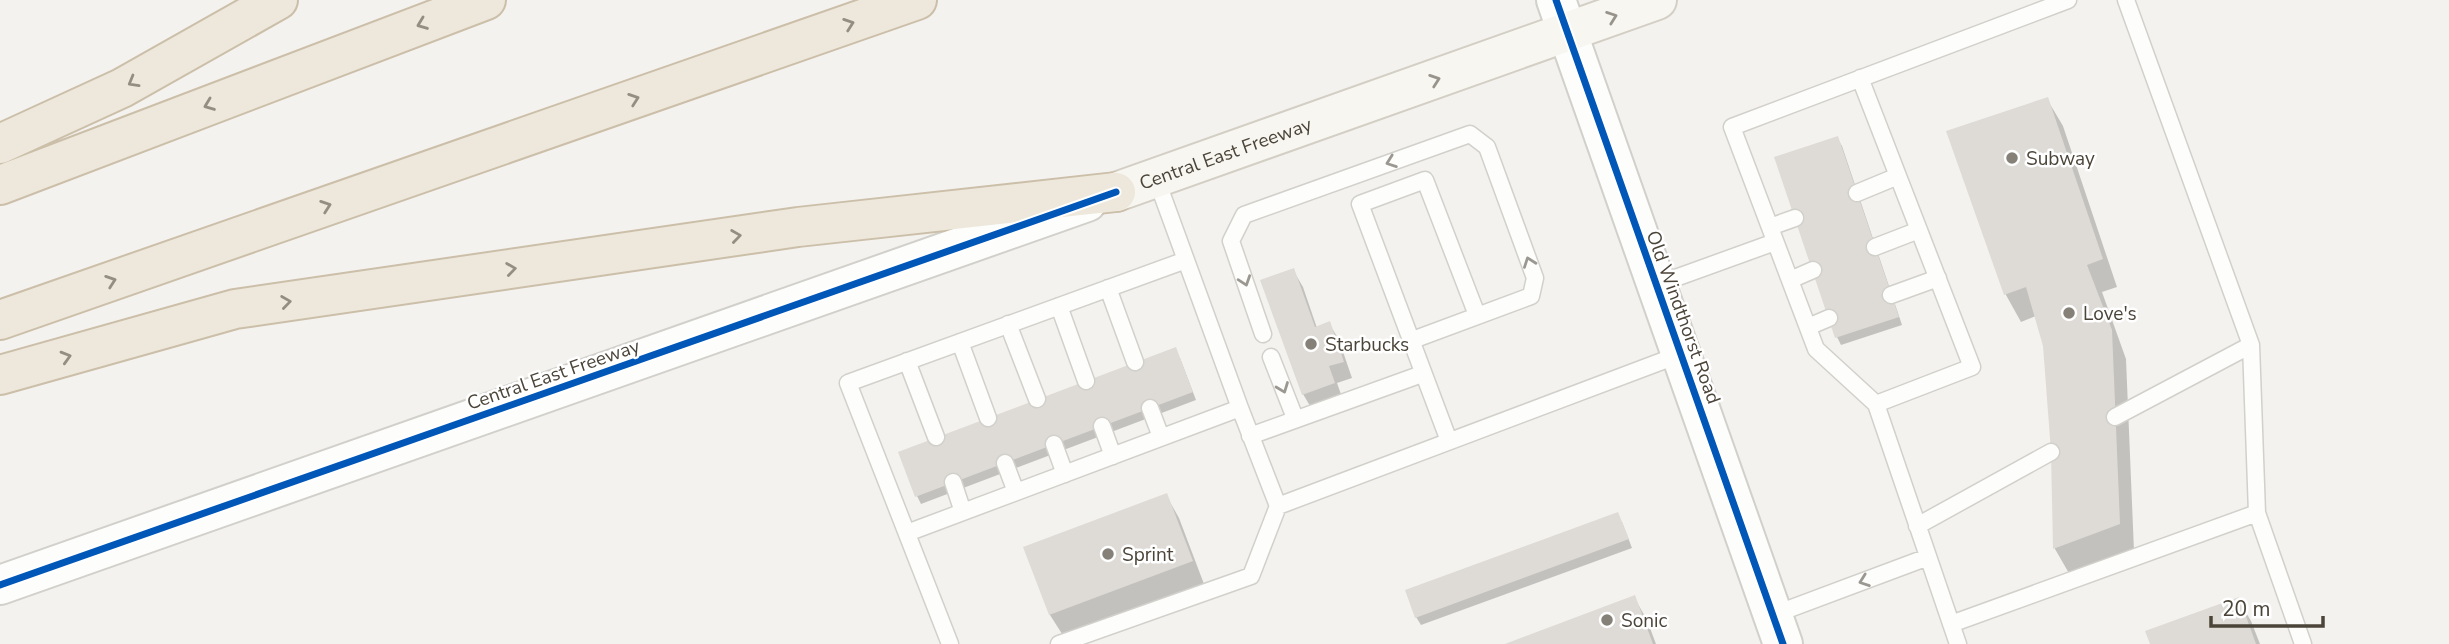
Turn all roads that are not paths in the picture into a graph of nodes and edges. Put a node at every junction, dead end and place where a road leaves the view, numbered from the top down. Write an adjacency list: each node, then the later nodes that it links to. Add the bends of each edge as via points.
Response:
1 (278, 0): 9 (highway, one-way to 9, via 122,88)
2 (486, 0): 12 (highway, one-way to 12)
3 (917, 0): 29 (highway, one-way to 3)
4 (1657, 0): 7 (main road, Central East Freeway, one-way to 4)
5 (2068, 0): 8 (lane)
6 (2126, 0): 35 (lane)
7 (1562, 17): 11 (main road, Central East Freeway, one-way to 7); 23 (street, Old Windthorst Road)
8 (1860, 78): 10 (lane); 17 (lane, via 1732,127)
9 (0, 144)
10 (1898, 176): 14 (lane); 16 (lane)
11 (1156, 178): 13 (main road, Central East Freeway); 19 (lane)
12 (0, 185)
13 (1116, 192): 41 (highway, one-way to 13, via 235,309 798,227); 68 (street, Central East Freeway)
14 (1857, 193)
15 (1795, 218): 17 (lane)
16 (1919, 230): 18 (lane); 21 (lane)
17 (1773, 234): 22 (lane); 23 (lane)
18 (1875, 247)
19 (1186, 260): 24 (lane); 46 (lane)
20 (1813, 270): 22 (lane)
21 (1938, 278): 25 (lane); 44 (lane, via 1972,367)
22 (1790, 279): 31 (lane)
23 (1656, 285): 36 (street, Old Windthorst Road)
24 (1108, 288): 26 (lane); 39 (lane)
25 (1891, 295)
26 (1059, 306): 30 (lane); 42 (lane)
27 (1477, 315): 32 (lane, one-way to 32, via 1531,296 1535,278 1487,147 1470,134 1244,215 1231,241); 33 (lane); 33 (lane, via 1425,180 1360,204)
28 (1829, 318): 31 (lane)
29 (0, 320)
30 (1008, 324): 34 (lane); 43 (lane)
31 (1808, 327): 44 (lane, via 1816,349)
32 (1263, 334)
33 (1410, 341): 40 (lane)
34 (960, 342): 38 (lane); 48 (lane)
35 (2251, 345): 47 (lane); 64 (lane)
36 (1681, 354): 54 (lane); 70 (street, Old Windthorst Road)
37 (1271, 357): 49 (lane, one-way to 49)
38 (907, 361): 52 (lane); 66 (lane, via 848,383)
39 (1135, 362)
40 (1422, 374): 49 (lane); 54 (lane)
41 (0, 375)
42 (1086, 381)
43 (1037, 399)
44 (1876, 404): 65 (lane)
45 (1150, 408): 53 (lane)
46 (1240, 408): 51 (lane); 53 (lane)
47 (2115, 417)
48 (988, 418)
49 (1295, 418): 51 (lane)
50 (1102, 426): 57 (lane)
51 (1250, 436): 62 (lane)
52 (936, 437)
53 (1161, 437): 57 (lane)
54 (1448, 441): 62 (lane)
55 (1054, 444): 59 (lane)
56 (2051, 452): 65 (lane)
57 (1113, 456): 59 (lane)
58 (1005, 463): 61 (lane)
59 (1065, 474): 61 (lane)
60 (953, 482): 63 (lane)
61 (1016, 492): 63 (lane)
62 (1278, 506): 72 (lane, via 1251,576)
63 (963, 512): 66 (lane)
64 (2256, 513): 69 (lane); 74 (lane)
65 (1917, 526): 67 (lane)
66 (907, 533): 71 (lane)
67 (1928, 557): 69 (lane); 70 (lane, one-way to 70)
68 (0, 585)
69 (1951, 624): 73 (lane)
70 (1778, 630)
71 (950, 644)
72 (1059, 644)
73 (1958, 644)
74 (2303, 644)

